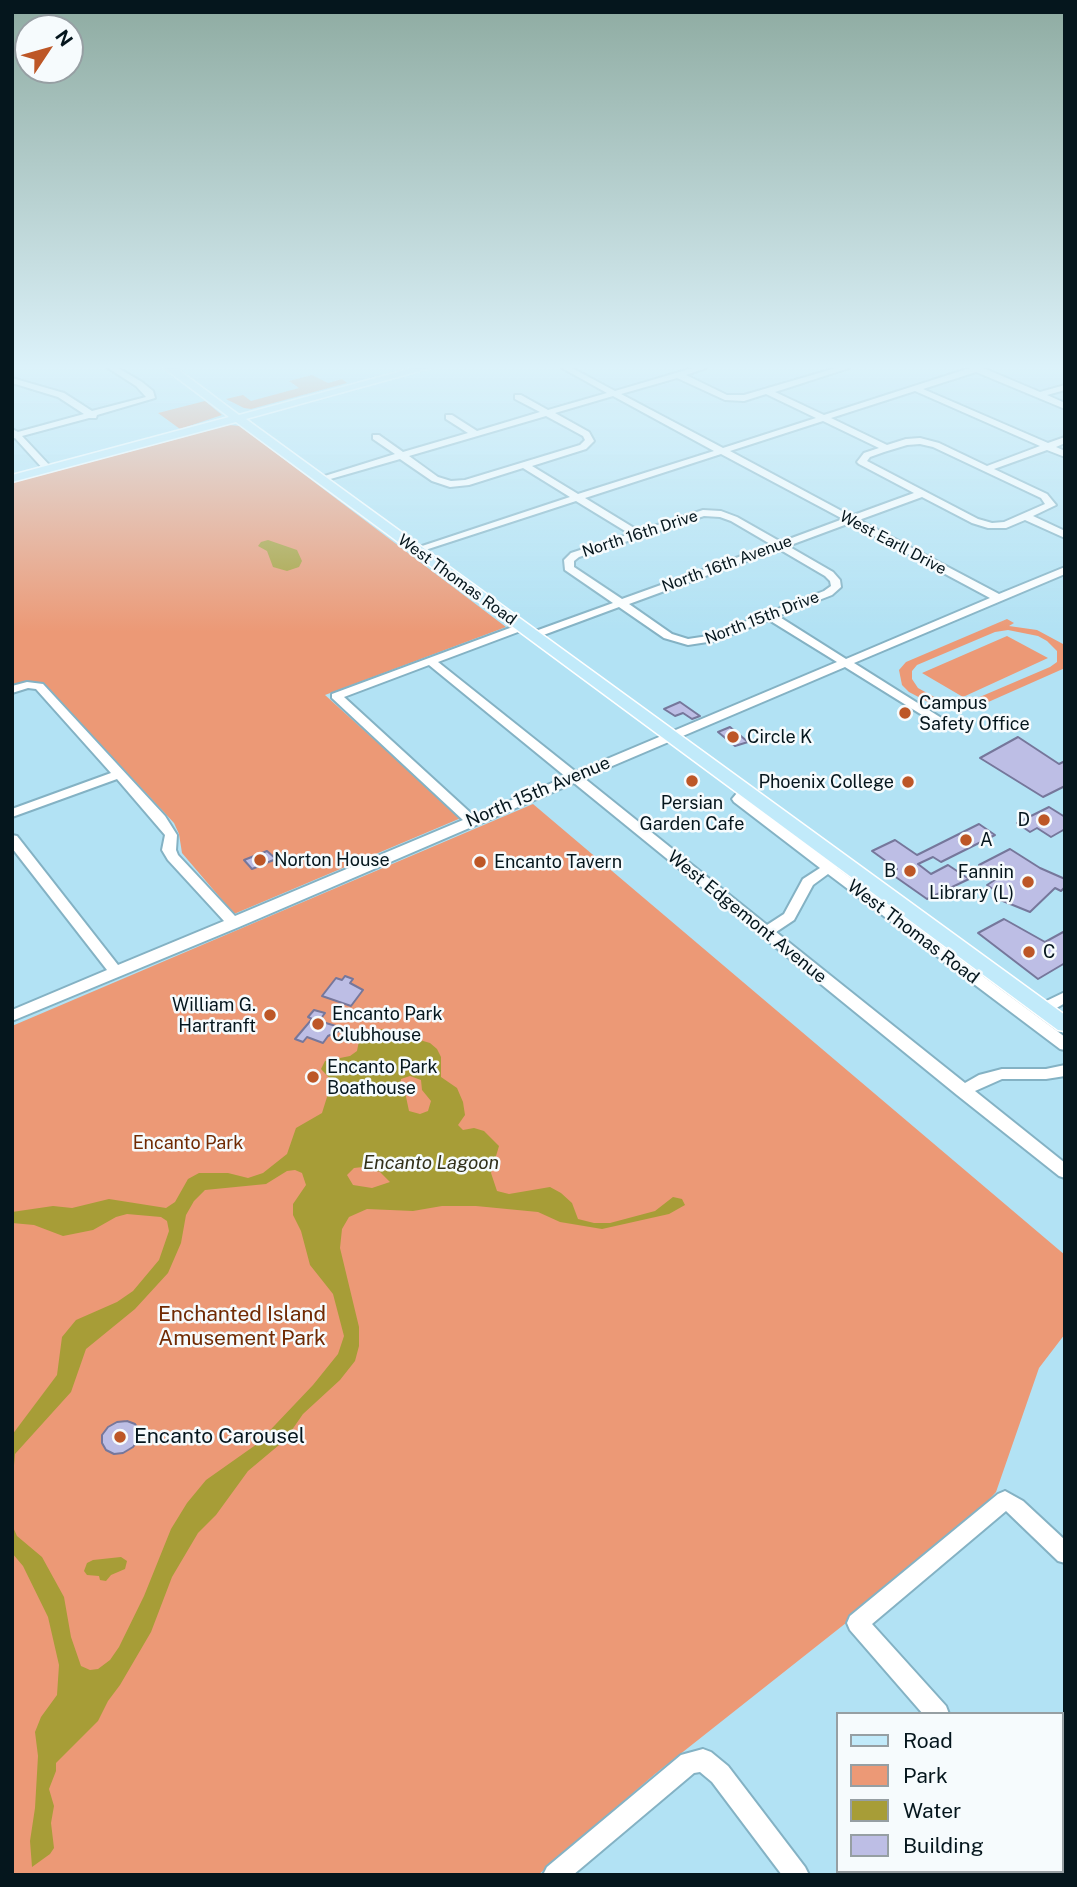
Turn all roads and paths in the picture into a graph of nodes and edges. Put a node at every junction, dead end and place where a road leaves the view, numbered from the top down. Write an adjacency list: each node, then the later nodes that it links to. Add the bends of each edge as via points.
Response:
1 (35, 456): 13 (street)
2 (96, 456): 13 (main road)
3 (289, 456): 16 (main road, West Thomas Road)
4 (397, 456): 16 (street)
5 (403, 456): 12 (street, via 450,484)
6 (553, 456): 12 (street)
7 (706, 456): 18 (street)
8 (731, 456): 20 (street, West Earll Drive)
9 (866, 456): 17 (street, via 862,462)
10 (957, 456): 14 (street)
11 (1021, 456): 14 (street)
12 (524, 465): 18 (street)
13 (48, 469): 15 (main road)
14 (986, 469): 19 (street, via 1049,500 1046,509)
15 (12, 479)
16 (320, 479): 24 (main road, West Thomas Road)
17 (921, 494): 19 (street, via 991,526); 20 (street, North 16th Avenue)
18 (578, 497): 21 (street); 24 (street)
19 (1027, 517): 22 (street)
20 (849, 519): 23 (street, North 16th Avenue); 26 (street, West Earll Drive)
21 (638, 534): 23 (street, North 16th Drive, via 698,513 716,513); 27 (street, North 16th Drive, via 575,555 568,564)
22 (1065, 535)
23 (778, 545): 27 (street, North 16th Avenue); 28 (street, North 15th Drive, via 829,574 836,585 828,593)
24 (415, 550): 29 (main road, West Thomas Road)
25 (1065, 570): 26 (street, North 15th Avenue)
26 (998, 598): 31 (street, North 15th Avenue)
27 (620, 603): 28 (street, North 15th Drive, via 668,636 684,641 703,641); 29 (street, North 16th Avenue)
28 (770, 616): 31 (street)
29 (528, 631): 30 (street, North 16th Avenue); 34 (main road, West Thomas Road)
30 (430, 661): 36 (street, West Edgemont Avenue); 38 (street, North 16th Avenue, via 336,696)
31 (846, 663): 33 (street); 34 (street, North 15th Avenue)
32 (12, 690): 35 (street, via 35,685)
33 (940, 720)
34 (673, 736): 36 (street, North 15th Avenue); 40 (main road, West Thomas Road)
35 (119, 774): 37 (street); 41 (street, via 167,828 173,857)
36 (575, 777): 38 (street, North 15th Avenue); 42 (street, West Edgemont Avenue)
37 (12, 813)
38 (472, 821): 41 (street, North 15th Avenue)
39 (12, 839): 43 (street)
40 (833, 864): 42 (street, via 808,882 789,917); 45 (main road, West Thomas Road); 48 (street, West Thomas Road)
41 (234, 924): 43 (street, North 15th Avenue)
42 (765, 932): 50 (street, West Edgemont Avenue)
43 (116, 972): 46 (street, North 15th Avenue)
44 (1065, 996): 45 (street)
45 (1043, 1009): 47 (main road, West Thomas Road)
46 (12, 1016)
47 (1065, 1025)
48 (1065, 1045)
49 (1065, 1070): 50 (street, via 1002,1074)
50 (962, 1091): 51 (street, West Edgemont Avenue)
51 (1065, 1172)
52 (1065, 1555): 53 (street, via 1005,1500 857,1623)
53 (936, 1712)
54 (555, 1875): 55 (street, via 689,1763 703,1760 720,1774)
55 (797, 1875)

